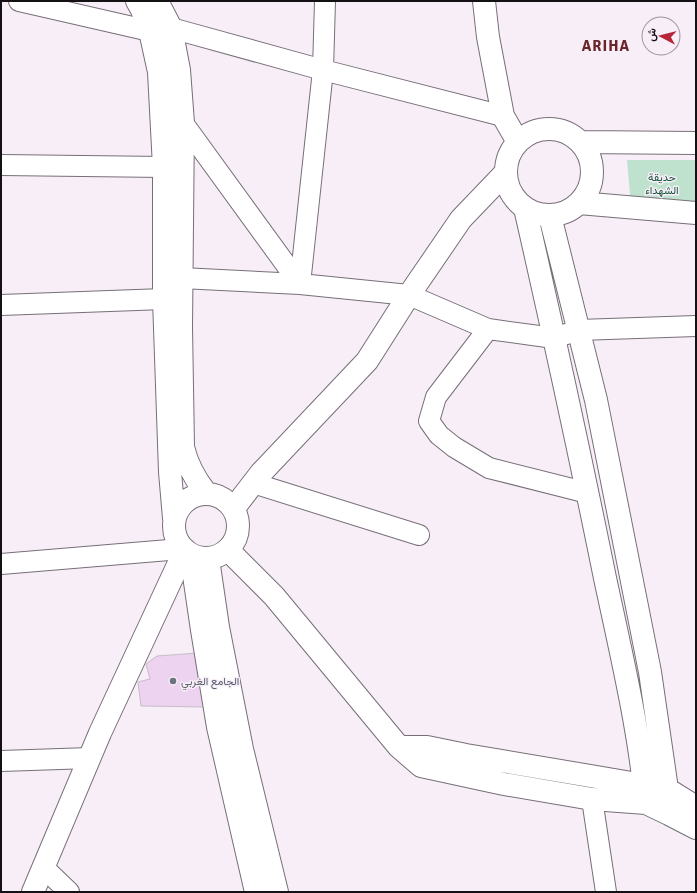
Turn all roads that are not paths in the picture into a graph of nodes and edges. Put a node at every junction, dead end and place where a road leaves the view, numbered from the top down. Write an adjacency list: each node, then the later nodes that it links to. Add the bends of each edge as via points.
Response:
1 (19, 1): 6 (street)
2 (137, 1): 6 (main road)
3 (157, 1): 6 (main road)
4 (325, 1): 7 (street)
5 (484, 1): 8 (main road)
6 (160, 30): 7 (street); 9 (main road, via 179,70); 14 (main road, via 159,72)
7 (323, 70): 8 (street); 21 (street)
8 (502, 116): 10 (main road)
9 (183, 124): 20 (main road); 21 (street)
10 (518, 142): 11 (main road, via 529,134 542,130 556,130 569,134); 15 (main road, via 510,154)
11 (580, 142): 12 (main road); 16 (main road, via 588,153 592,180)
12 (696, 143)
13 (1, 166): 14 (street)
14 (164, 167): 23 (main road)
15 (506, 172): 17 (main road, via 512,195); 22 (main road, via 461,219)
16 (579, 203): 18 (main road); 19 (main road, via 570,210)
17 (525, 208): 19 (main road); 28 (main road)
18 (696, 213)
19 (550, 216): 27 (main road)
20 (181, 278): 21 (street); 30 (main road, via 183,447 192,472)
21 (300, 284): 22 (street)
22 (409, 295): 26 (street); 29 (main road, via 367,361)
23 (164, 299): 24 (street); 33 (main road)
24 (1, 305)
25 (696, 326): 27 (street)
26 (488, 329): 28 (street); 31 (street, via 436,397 429,420 438,435 454,448 489,468)
27 (579, 330): 28 (street); 41 (main road, via 596,400 650,672)
28 (554, 338): 31 (main road)
29 (253, 483): 32 (main road); 34 (street)
30 (206, 493): 32 (main road, via 226,500); 33 (main road, via 186,500)
31 (588, 493): 42 (main road, via 629,695)
32 (234, 508): 35 (main road, via 239,530)
33 (174, 518): 36 (main road, via 176,539)
34 (419, 535)
35 (228, 550): 36 (main road, via 222,555); 38 (main road, via 274,596)
36 (191, 552): 37 (street, via 170,550); 39 (main road); 50 (main road, via 218,727); 51 (main road, via 218,627 240,741)
37 (1, 564)
38 (399, 747): 42 (main road, via 427,747); 43 (main road, via 421,766)
39 (90, 758): 40 (street); 47 (main road)
40 (1, 761)
41 (667, 789): 42 (main road); 44 (main road); 45 (main road)
42 (645, 794): 43 (main road); 45 (main road)
43 (592, 799): 52 (street)
44 (696, 807)
45 (669, 814): 46 (main road)
46 (696, 828)
47 (44, 868): 48 (main road); 49 (street)
48 (33, 892)
49 (69, 892)
50 (256, 892)
51 (277, 892)
52 (606, 892)

